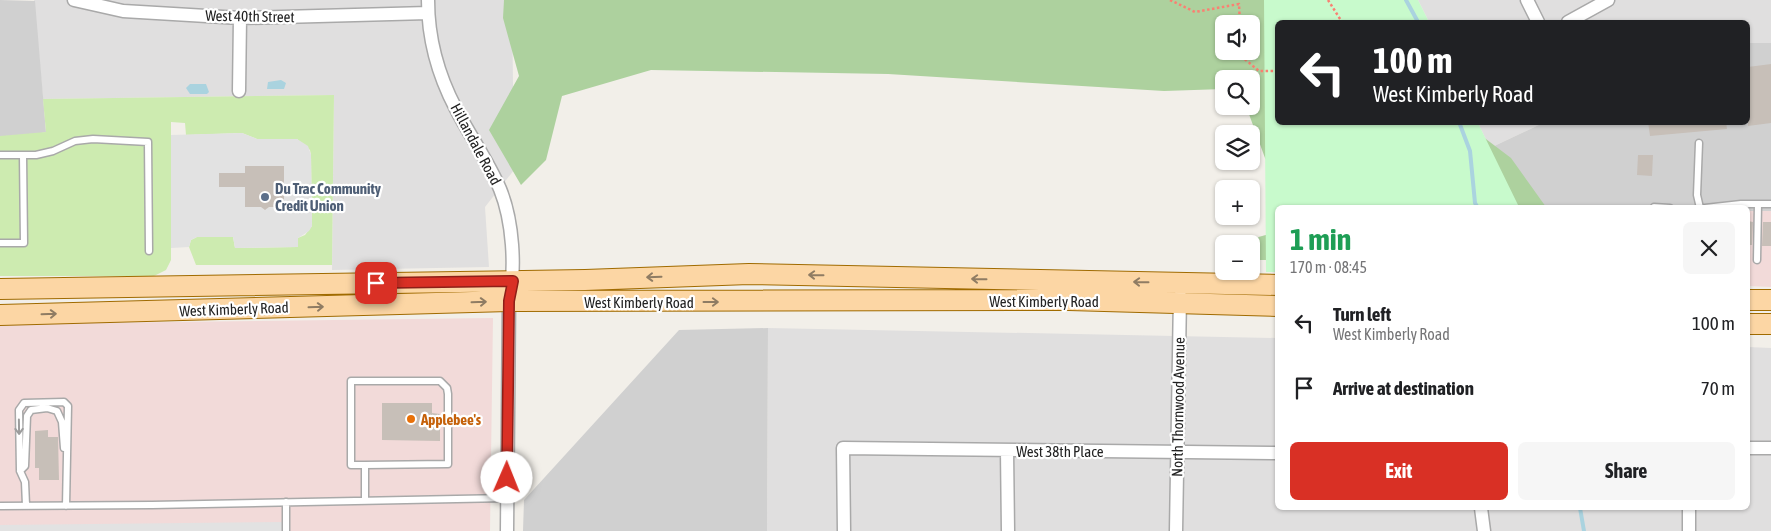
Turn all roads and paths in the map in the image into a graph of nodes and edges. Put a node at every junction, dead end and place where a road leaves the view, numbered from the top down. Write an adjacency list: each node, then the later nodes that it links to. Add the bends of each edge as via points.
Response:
1 (74, 0): 8 (street, West 40th Street, via 123,11)
2 (428, 0): 9 (street, Hillandale Road)
3 (1170, 0): 7 (path, via 1195,12)
4 (1328, 0): 12 (path)
5 (1527, 0): 13 (street)
6 (1608, 0): 14 (street)
7 (1239, 1): 10 (path)
8 (150, 6): 11 (street, West 40th Street)
9 (428, 13): 11 (street, West 40th Street); 28 (street, Hillandale Road, via 429,34 438,66 452,100 501,191 511,234)
10 (1240, 15)
11 (240, 18): 17 (street)
12 (1341, 20)
13 (1537, 20)
14 (1572, 20)
15 (1246, 60): 16 (path, via 1259,71)
16 (1275, 71)
17 (239, 92)
18 (1699, 144): 23 (lane)
19 (0, 155): 20 (lane)
20 (23, 155): 25 (lane, via 24,243); 26 (lane, via 53,151 75,141 93,139 148,142)
21 (1758, 204): 22 (lane); 24 (lane); 27 (lane)
22 (1771, 204)
23 (1699, 205)
24 (1745, 205)
25 (0, 243)
26 (149, 251)
27 (1757, 260)
28 (513, 281): 29 (main road, West Kimberly Road, one-way to 28, via 749,274); 31 (main road, West Kimberly Road); 34 (street, Hillandale Road)
29 (1181, 283): 30 (main road, West Kimberly Road); 35 (street, North Thornwood Avenue)
30 (1275, 285)
31 (0, 289)
32 (1750, 300): 33 (main road)
33 (1771, 300)
34 (509, 301): 35 (main road, West Kimberly Road, one-way to 35, via 1068,300); 37 (main road, West Kimberly Road, one-way to 34); 48 (street, Hillandale Road)
35 (1180, 303): 36 (main road, West Kimberly Road); 43 (street, North Thornwood Avenue)
36 (1275, 306)
37 (0, 315)
38 (1750, 324): 39 (main road)
39 (1771, 324)
40 (1750, 448): 41 (street)
41 (1771, 448)
42 (1008, 451): 43 (street, West 38th Place); 58 (street, West 38th Place, via 844,448); 59 (street)
43 (1177, 452): 44 (street, West 38th Place); 60 (street, North Thornwood Avenue)
44 (1275, 453)
45 (67, 456): 47 (lane, via 57,411 47,408 31,410 27,416 25,466); 47 (lane, one-way to 47, via 68,406 64,402 24,403 19,410); 53 (lane)
46 (366, 465): 46 (lane, via 448,464 448,394 444,384 440,381 352,382 352,465); 49 (lane)
47 (20, 470): 51 (lane, via 25,482)
48 (507, 498): 49 (lane); 57 (street, Hillandale Road)
49 (365, 500): 50 (lane)
50 (286, 502): 53 (lane); 56 (lane)
51 (26, 505): 52 (lane); 53 (lane)
52 (0, 506)
53 (66, 506)
54 (1481, 510): 61 (street)
55 (1689, 510): 62 (street)
56 (286, 531)
57 (507, 531)
58 (844, 531)
59 (1008, 531)
60 (1176, 531)
61 (1484, 531)
62 (1689, 531)

